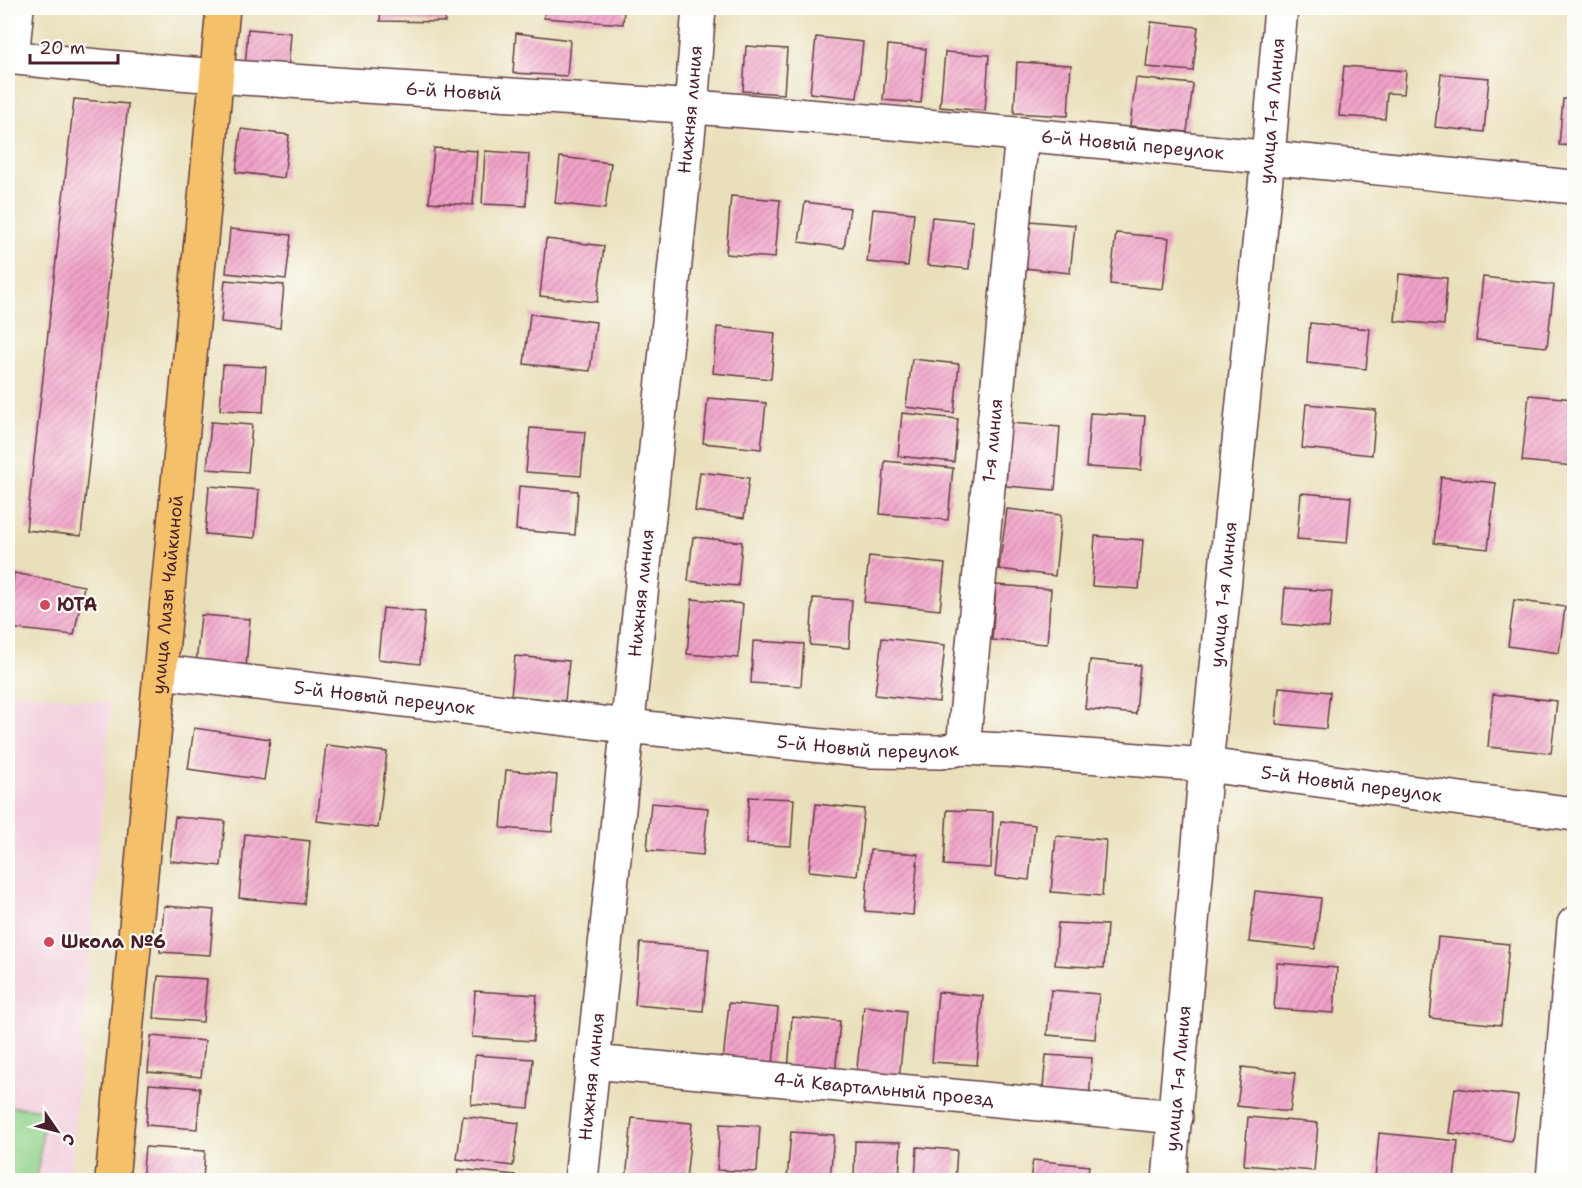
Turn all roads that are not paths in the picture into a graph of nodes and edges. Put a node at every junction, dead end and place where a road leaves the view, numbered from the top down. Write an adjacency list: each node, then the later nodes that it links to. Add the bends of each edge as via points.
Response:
1 (17, 8): 5 (street)
2 (224, 8): 6 (main road, улица Лизы Чайкиной)
3 (699, 8): 7 (street, Нижняя линия)
4 (1281, 8): 9 (street, улица 1-я Линия)
5 (10, 58): 6 (street, 6-й Новый)
6 (217, 76): 7 (street, 6-й Новый); 11 (main road, улица Лизы Чайкиной)
7 (691, 107): 8 (street, 6-й Новый переулок); 12 (street, Нижняя линия)
8 (1022, 134): 9 (street, 6-й Новый переулок); 13 (street, 1-я линия)
9 (1268, 157): 10 (street, 6-й Новый переулок); 14 (street, улица 1-я Линия)
10 (1575, 187)
11 (161, 672): 12 (street, 5-й Новый переулок); 19 (main road, улица Лизы Чайкиной)
12 (627, 726): 13 (street, 5-й Новый переулок, via 870,751 941,752); 17 (street, Нижняя линия)
13 (963, 748): 14 (street, 5-й Новый переулок)
14 (1206, 765): 15 (street, 5-й Новый переулок); 18 (street, улица 1-я Линия)
15 (1575, 814)
16 (1575, 924): 22 (street)
17 (593, 1062): 18 (street, 4-й Квартальный проезд); 20 (street, Нижняя линия)
18 (1176, 1117): 21 (street, улица 1-я Линия)
19 (112, 1180)
20 (581, 1180)
21 (1169, 1180)
22 (1553, 1180)

